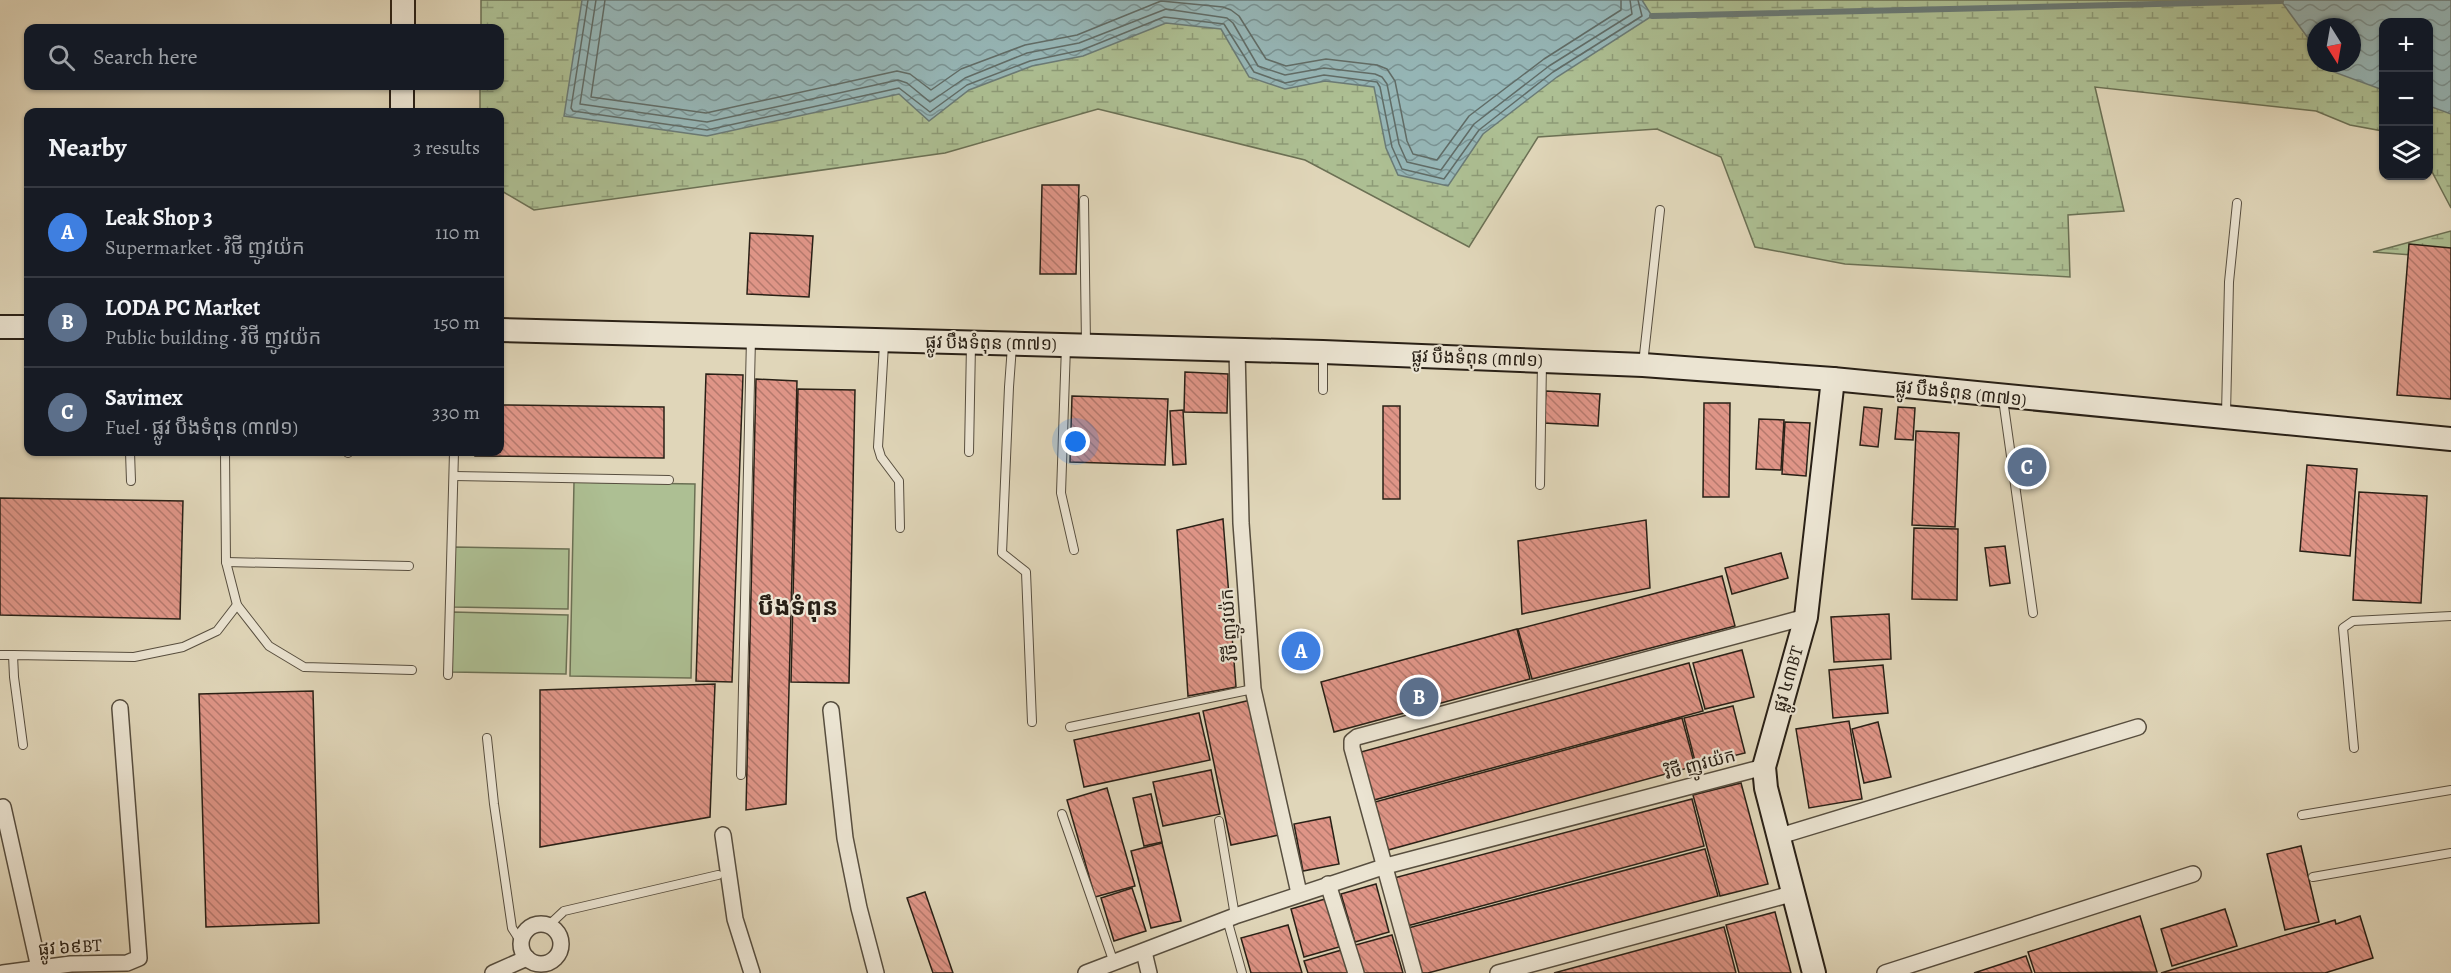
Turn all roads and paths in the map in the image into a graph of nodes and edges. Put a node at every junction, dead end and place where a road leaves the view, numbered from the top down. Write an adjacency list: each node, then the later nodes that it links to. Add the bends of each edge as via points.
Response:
1 (403, 0): 2 (main road)
2 (403, 24)
3 (402, 90): 4 (main road)
4 (402, 108)
5 (1084, 200): 15 (lane)
6 (2237, 203): 23 (lane, via 2229,282)
7 (1660, 210): 19 (lane)
8 (0, 327): 9 (main road)
9 (24, 327)
10 (504, 330): 11 (main road, ផ្លូវ បឹងទំពុន (៣៧១))
11 (751, 337): 12 (main road, ផ្លូវ បឹងទំពុន (៣៧១)); 55 (lane)
12 (884, 340): 13 (main road, ផ្លូវ បឹងទំពុន (៣៧១)); 33 (lane, via 878,447 899,481)
13 (971, 343): 14 (main road, ផ្លូវ បឹងទំពុន (៣៧១)); 25 (lane)
14 (1013, 344): 15 (main road, ផ្លូវ បឹងទំពុន (៣៧១)); 48 (lane, via 1002,553 1026,572)
15 (1076, 345): 16 (main road, ផ្លូវ បឹងទំពុន (៣៧១)); 34 (lane, via 1061,493)
16 (1237, 349): 17 (main road, ផ្លូវ បឹងទំពុន (៣៧១)); 45 (street, វិថី ញូវយ៉ក, via 1241,523)
17 (1323, 352): 18 (main road, ផ្លូវ បឹងទំពុន (៣៧១)); 21 (lane)
18 (1542, 361): 19 (main road, ផ្លូវ បឹងទំពុន (៣៧១)); 32 (lane)
19 (1643, 365): 20 (main road, ផ្លូវ បឹងទំពុន (៣៧១))
20 (1833, 380): 22 (main road, ផ្លូវ បឹងទំពុន (៣៧១)); 40 (main road, ផ្លូវ ៤៣BT)
21 (1323, 390)
22 (2003, 397): 23 (main road, ផ្លូវ បឹងទំពុន (៣៧១)); 38 (lane)
23 (2226, 418): 24 (main road, ផ្លូវ បឹងទំពុន (៣៧១))
24 (2451, 439)
25 (969, 452)
26 (130, 456): 31 (lane)
27 (225, 456): 35 (lane)
28 (454, 456): 29 (lane)
29 (454, 476): 30 (lane); 44 (lane)
30 (669, 480)
31 (131, 481)
32 (1540, 485)
33 (900, 528)
34 (1074, 550)
35 (226, 562): 36 (lane); 37 (lane)
36 (409, 566)
37 (237, 605): 42 (lane, via 217,630 183,647 134,657); 43 (lane, via 269,646 304,667)
38 (2033, 613)
39 (2451, 616): 53 (lane, via 2353,621 2343,628)
40 (1806, 617): 54 (main road, ផ្លូវ ៤៣BT); 64 (street, via 1357,737 1352,748)
41 (0, 655): 42 (lane)
42 (14, 655): 52 (lane)
43 (412, 670)
44 (447, 675)
45 (1253, 689): 49 (lane); 69 (street, វិថី ញូវយ៉ក)
46 (120, 708): 77 (street, ផ្លូវ ៦៩BT, via 139,958 127,963)
47 (831, 710): 82 (street, via 845,838)
48 (1032, 722)
49 (1070, 727)
50 (2138, 728): 62 (street)
51 (487, 738): 73 (lane, via 512,928)
52 (24, 745)
53 (2354, 748)
54 (1764, 767): 62 (main road, ផ្លូវ ៤៣BT); 64 (street, វិថី ញូវយ៉ក)
55 (741, 775)
56 (2451, 790): 59 (lane)
57 (3, 807): 77 (street)
58 (1062, 814): 76 (lane)
59 (2302, 815)
60 (1219, 821): 71 (lane)
61 (723, 835): 81 (street, via 735,919)
62 (1779, 836): 70 (main road, ផ្លូវ ៤៣BT)
63 (2451, 853): 67 (lane)
64 (1386, 866): 68 (street, វិថី ញូវយ៉ក); 87 (street)
65 (2193, 874): 90 (street)
66 (718, 876): 72 (lane, via 564,911)
67 (2313, 877)
68 (1328, 884): 69 (street, វិថី ញូវយ៉ក); 86 (street)
69 (1299, 893): 71 (street, វិថី ញូវយ៉ក)
70 (1795, 893): 88 (street); 89 (main road, ផ្លូវ ៤៣BT)
71 (1231, 917): 74 (street, វិថី ញូវយ៉ក); 85 (lane)
72 (548, 926): 73 (street, via 531,927); 78 (street, via 558,934 561,947)
73 (521, 942): 75 (street)
74 (1144, 952): 76 (street, វិថី ញូវយ៉ក); 84 (street)
75 (527, 958): 78 (street); 80 (street)
76 (1114, 963): 83 (street, វិថី ញូវយ៉ក)
77 (39, 968): 79 (street, ផ្លូវ ៦៩BT)
78 (544, 968)
79 (3, 973)
80 (493, 973)
81 (752, 973)
82 (876, 973)
83 (1086, 973)
84 (1149, 973)
85 (1242, 973)
86 (1356, 973)
87 (1414, 973)
88 (1498, 973)
89 (1814, 973)
90 (1885, 973)

